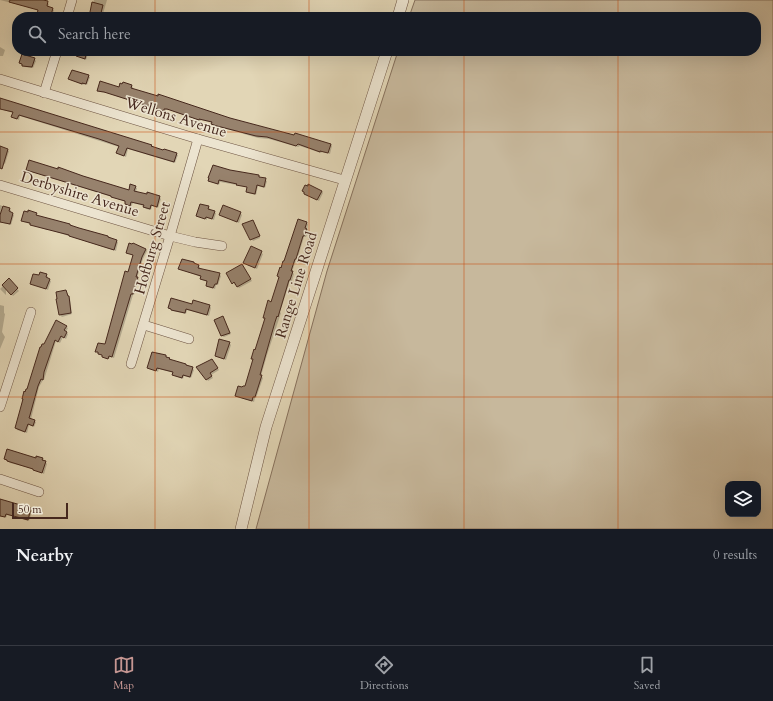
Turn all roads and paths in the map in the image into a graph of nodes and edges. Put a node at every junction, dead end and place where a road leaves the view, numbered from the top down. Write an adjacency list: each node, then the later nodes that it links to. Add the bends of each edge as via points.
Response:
1 (72, 0): 3 (street)
2 (403, 0): 4 (street)
3 (68, 12)
4 (399, 12)
5 (55, 56): 8 (street)
6 (385, 56): 10 (street, Range Line Road)
7 (0, 79): 8 (street, Wellons Avenue)
8 (44, 93): 9 (street, Wellons Avenue)
9 (198, 139): 10 (street, Wellons Avenue); 12 (street, Hofburg Street)
10 (344, 180): 21 (street, Range Line Road, via 266,427)
11 (0, 185): 12 (street, Derbyshire Avenue)
12 (170, 236): 13 (street, Derbyshire Avenue); 15 (street, Hofburg Street)
13 (222, 246)
14 (31, 312): 18 (street)
15 (144, 325): 16 (street); 17 (street, Hofburg Street)
16 (189, 339)
17 (131, 364)
18 (0, 407)
19 (0, 480): 20 (street)
20 (39, 492)
21 (241, 529)

